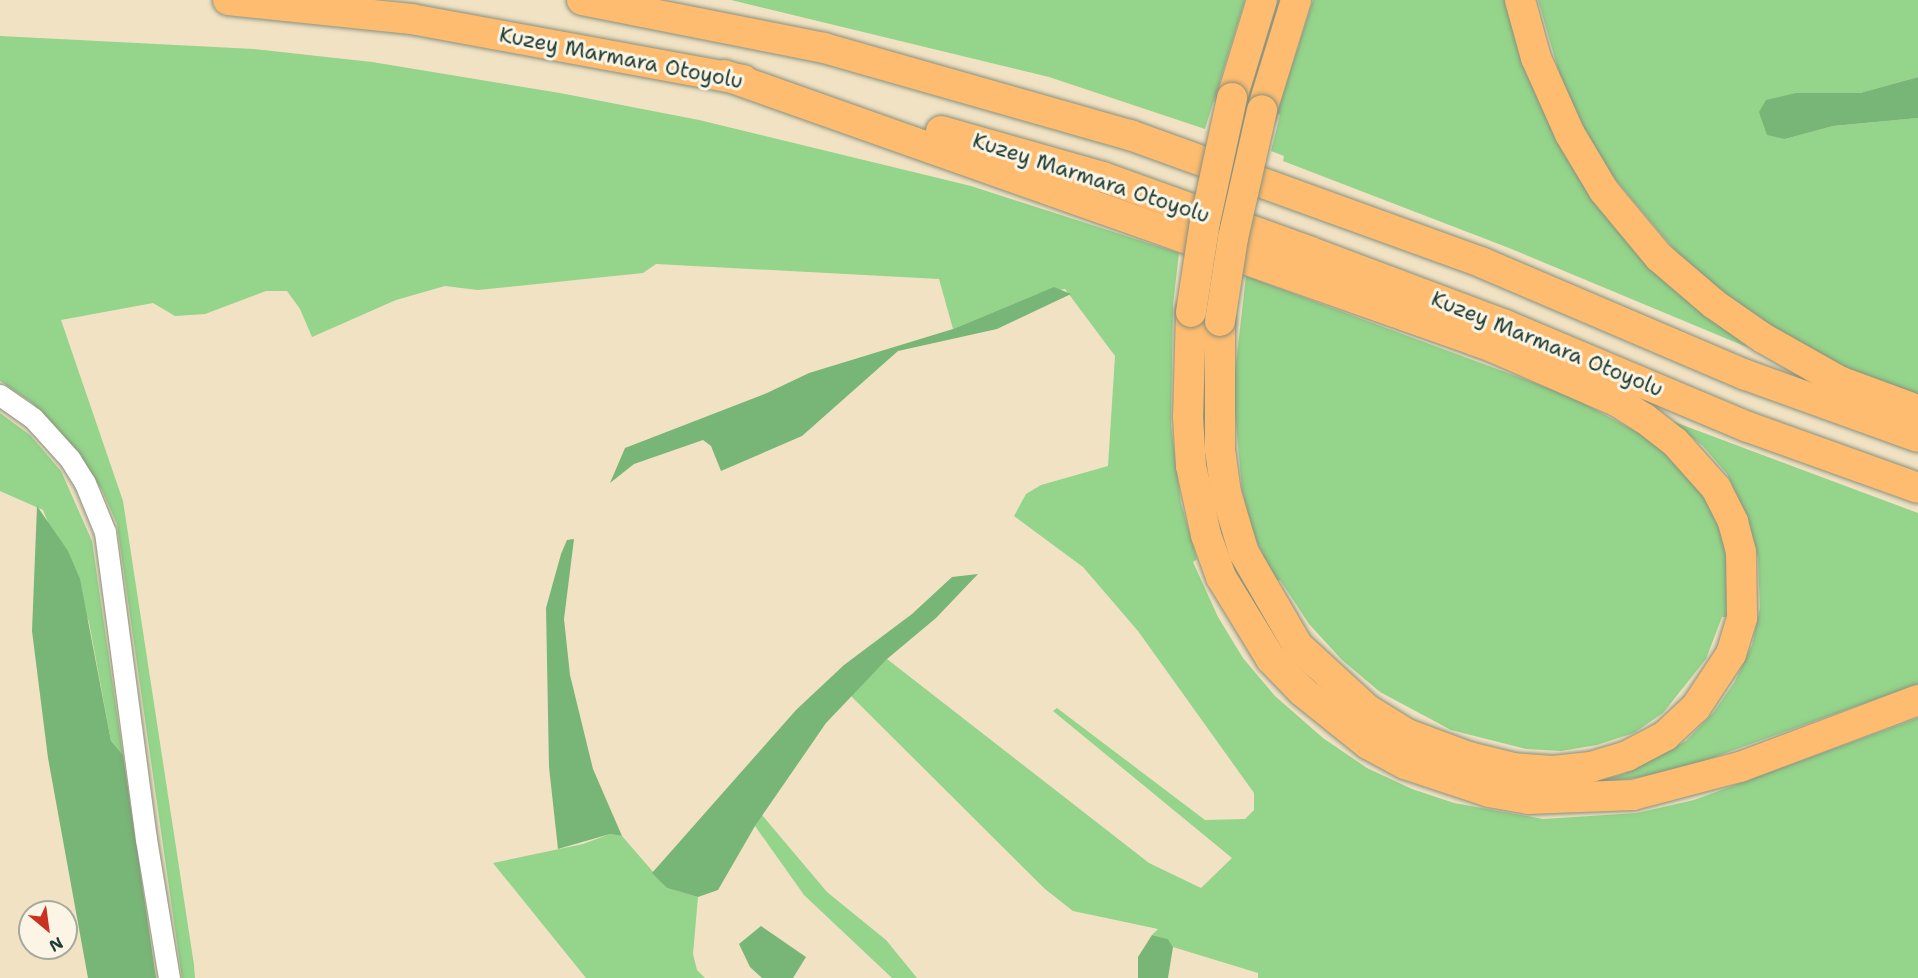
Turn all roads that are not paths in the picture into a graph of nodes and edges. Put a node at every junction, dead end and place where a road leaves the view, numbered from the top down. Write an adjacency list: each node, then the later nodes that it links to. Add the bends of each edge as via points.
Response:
1 (228, 0): 6 (highway, Kuzey Marmara Otoyolu, via 411,19)
2 (582, 0): 9 (highway, via 824,48 1130,135 1483,263 1746,375)
3 (1262, 0): 11 (highway, bridge, via 1232,98 1191,312 1188,417 1191,466 1221,577 1271,659 1302,691 1368,744 1405,764 1489,792 1528,799 1633,795 1740,767)
4 (1296, 0): 6 (highway, bridge, via 1262,110 1233,238 1220,321 1220,450 1226,493 1244,553 1298,646 1368,710 1407,734 1468,757 1514,768 1553,771 1590,767 1626,756 1665,736 1718,679 1737,636 1744,584 1733,522 1716,488 1675,442 1644,418 1618,402 1490,346)
5 (1520, 0): 8 (highway, via 1536,58 1570,134 1604,191 1659,257 1714,304 1763,338 1839,381)
6 (724, 75): 10 (highway, Kuzey Marmara Otoyolu, via 1103,177 1505,325 1748,427)
7 (0, 395): 12 (street, via 33,418 70,459 85,483 105,532 146,839)
8 (1918, 410)
9 (1918, 437)
10 (1918, 488)
11 (1918, 700)
12 (169, 978)

